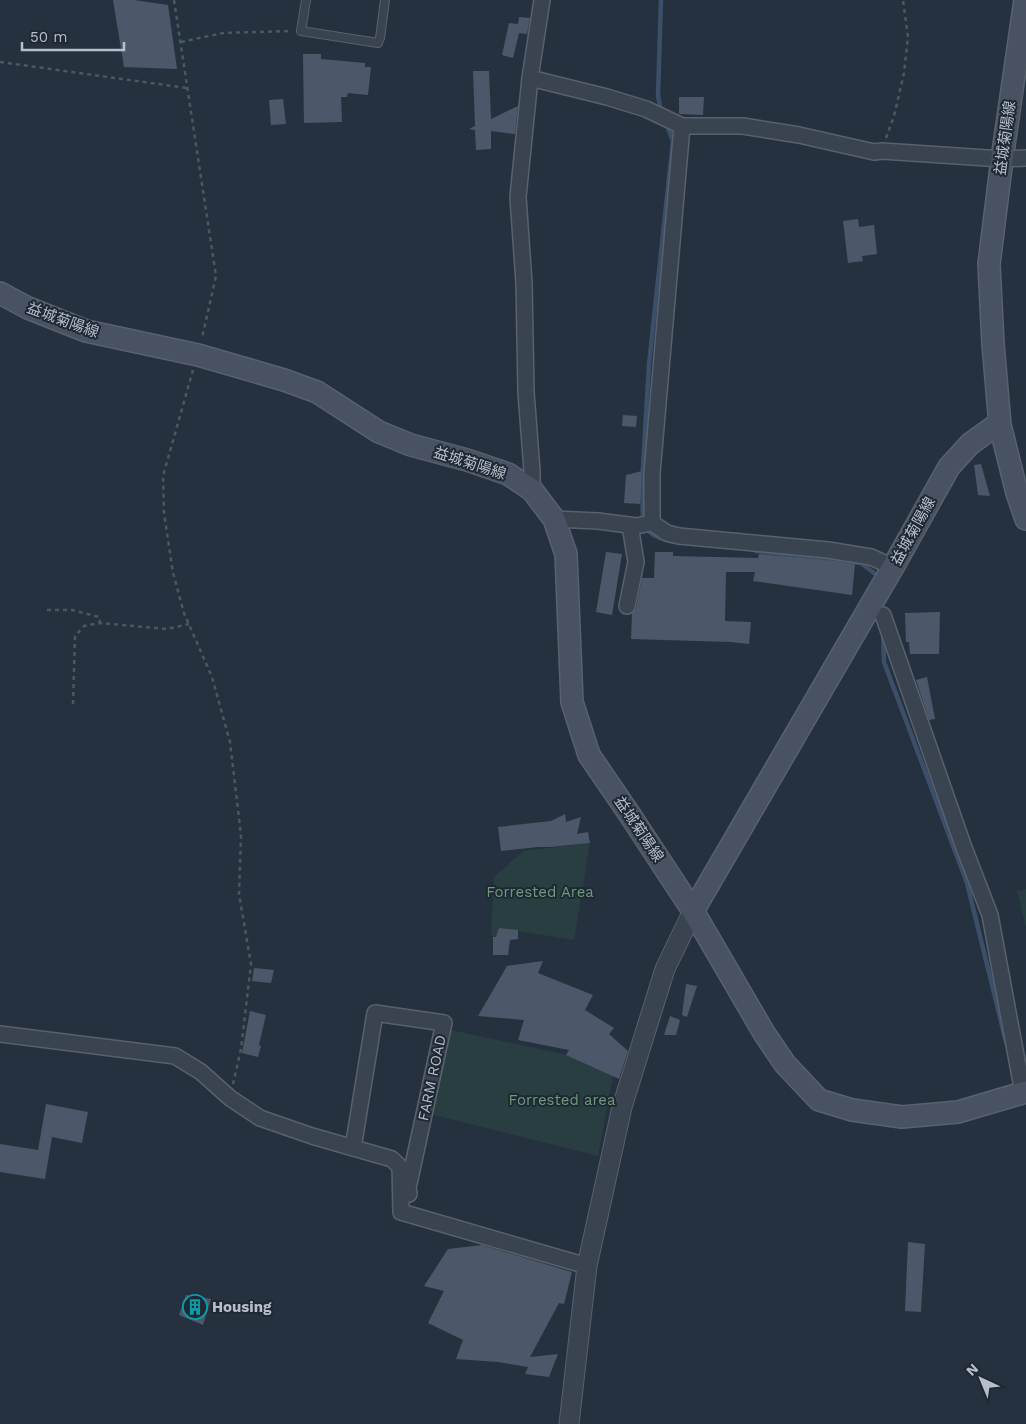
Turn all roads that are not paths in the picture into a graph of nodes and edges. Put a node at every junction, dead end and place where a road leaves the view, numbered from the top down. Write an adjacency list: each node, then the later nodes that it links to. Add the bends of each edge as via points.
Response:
1 (306, 0): 2 (lane, via 301,30 378,43)
2 (385, 0)
3 (542, 0): 5 (street)
4 (1025, 0): 8 (main road, 益城菊陽線)
5 (530, 78): 6 (street, via 608,97 646,109); 11 (street, via 518,197)
6 (682, 126): 8 (street, via 743,126 874,152); 14 (street, via 652,473)
7 (1026, 158): 8 (street)
8 (1002, 159): 10 (main road, 益城菊陽線, via 989,264)
9 (0, 293): 11 (main road, 益城菊陽線, via 86,331 198,355 317,392 378,432 508,474)
10 (1000, 425): 13 (main road, 益城菊陽線); 16 (main road, 益城菊陽線, via 970,444 949,467)
11 (532, 490): 12 (main road, 益城菊陽線)
12 (554, 519): 15 (street); 19 (main road, 益城菊陽線, via 566,554 572,702 589,755)
13 (1026, 519)
14 (652, 523): 15 (street); 16 (street, via 667,533 679,536 836,551 871,557)
15 (630, 525): 17 (street, via 636,562)
16 (893, 567): 19 (main road, 益城菊陽線)
17 (627, 606)
18 (883, 615): 21 (street, via 990,915)
19 (693, 912): 21 (main road, 益城菊陽線, via 769,1041 785,1064 819,1100 852,1110 902,1117 958,1112); 24 (street, via 665,968 622,1107)
20 (0, 1034): 22 (street, via 175,1056 260,1118)
21 (1024, 1093)
22 (353, 1148): 23 (street, via 392,1159 400,1167 401,1212); 23 (street, FARM ROAD, via 375,1013 444,1023 408,1188 409,1202)
23 (416, 1216): 24 (street)
24 (588, 1266): 25 (street)
25 (569, 1424)

